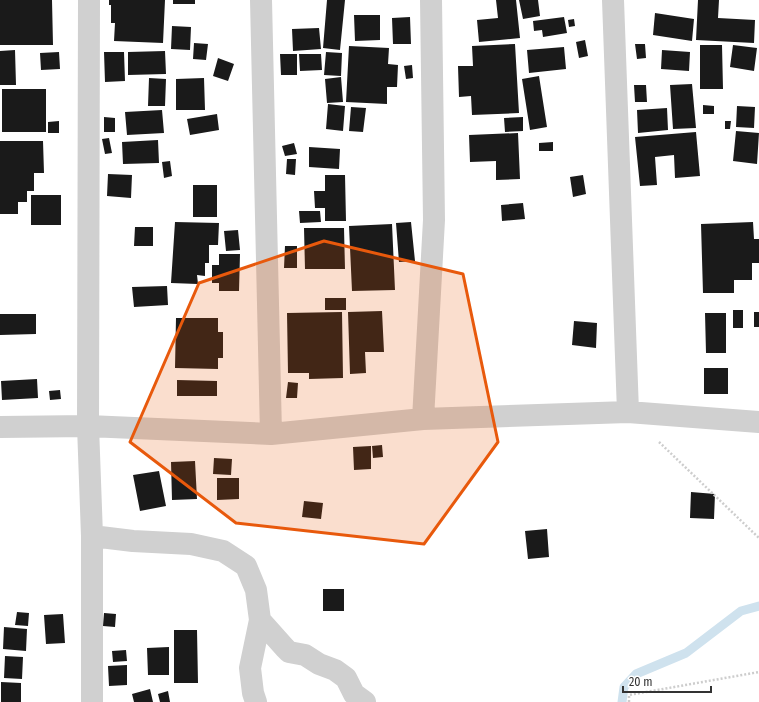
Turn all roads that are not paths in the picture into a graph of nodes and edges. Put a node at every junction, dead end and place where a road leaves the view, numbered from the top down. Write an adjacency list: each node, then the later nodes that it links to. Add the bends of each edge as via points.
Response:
1 (89, 0): 8 (street)
2 (261, 0): 10 (street)
3 (431, 0): 6 (street, via 434,220)
4 (613, 0): 5 (street)
5 (628, 412): 6 (street); 7 (street)
6 (423, 419): 10 (street)
7 (759, 422)
8 (88, 426): 9 (street); 10 (street); 11 (street)
9 (0, 427)
10 (271, 434)
11 (92, 536): 12 (street, via 191,544 223,551 246,566 256,590); 13 (street)
12 (260, 620): 14 (street, via 250,668); 15 (street, via 289,652 305,655 335,670 346,678 354,694)
13 (92, 702)
14 (256, 702)
15 (365, 702)

